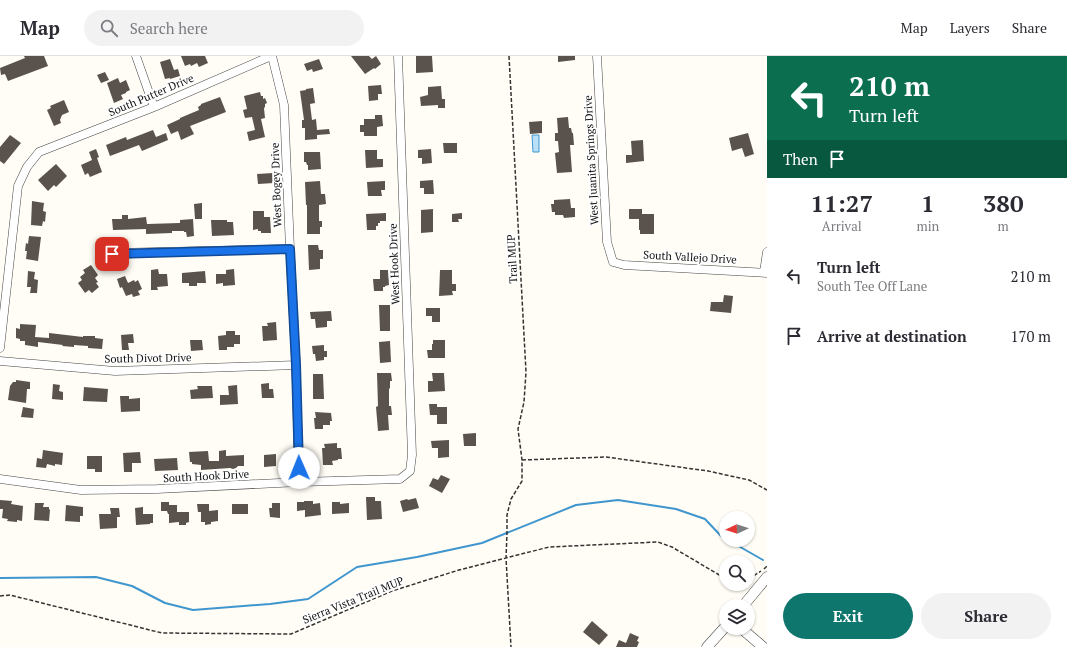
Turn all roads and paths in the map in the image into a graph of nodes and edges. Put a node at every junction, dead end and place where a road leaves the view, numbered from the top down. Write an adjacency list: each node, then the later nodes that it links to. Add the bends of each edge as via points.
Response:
1 (136, 56): 6 (street)
2 (272, 56): 6 (street, South Putter Drive); 7 (street, West Bogey Drive, via 284,105)
3 (398, 56): 16 (street, West Hook Drive, via 412,455)
4 (509, 56): 15 (path, Trail MUP, via 526,372 524,402 518,429)
5 (597, 56): 10 (street, West Juanita Springs Drive, via 607,242)
6 (154, 106): 12 (street, South Putter Drive, via 39,152 27,166 18,186)
7 (290, 249): 9 (street); 14 (street, West Bogey Drive)
8 (767, 252): 11 (street)
9 (112, 254)
10 (613, 262): 11 (street, South Vallejo Drive, via 624,265)
11 (765, 272)
12 (0, 348)
13 (0, 361): 14 (street, South Divot Drive, via 115,371)
14 (296, 365): 18 (street, West Bogey Drive)
15 (522, 460): 19 (path, via 606,457 708,471 749,480); 20 (path, Trail MUP, via 522,482 511,499 507,515)
16 (410, 471): 18 (street, South Hook Drive, via 400,479)
17 (0, 479): 18 (street, South Hook Drive, via 81,490)
18 (299, 482)
19 (767, 490)
20 (506, 558): 22 (path, Sierra Vista Trail MUP, via 549,547 658,542 672,546); 25 (path, Sierra Vista Trail MUP, via 392,591 291,634 162,633 10,595); 29 (path, Trail MUP)
21 (767, 566): 23 (path)
22 (719, 575)
23 (755, 575)
24 (767, 577): 26 (street)
25 (0, 596)
26 (749, 599)
27 (719, 634): 30 (street)
28 (749, 635): 31 (street)
29 (511, 647)
30 (707, 647)
31 (763, 647)

